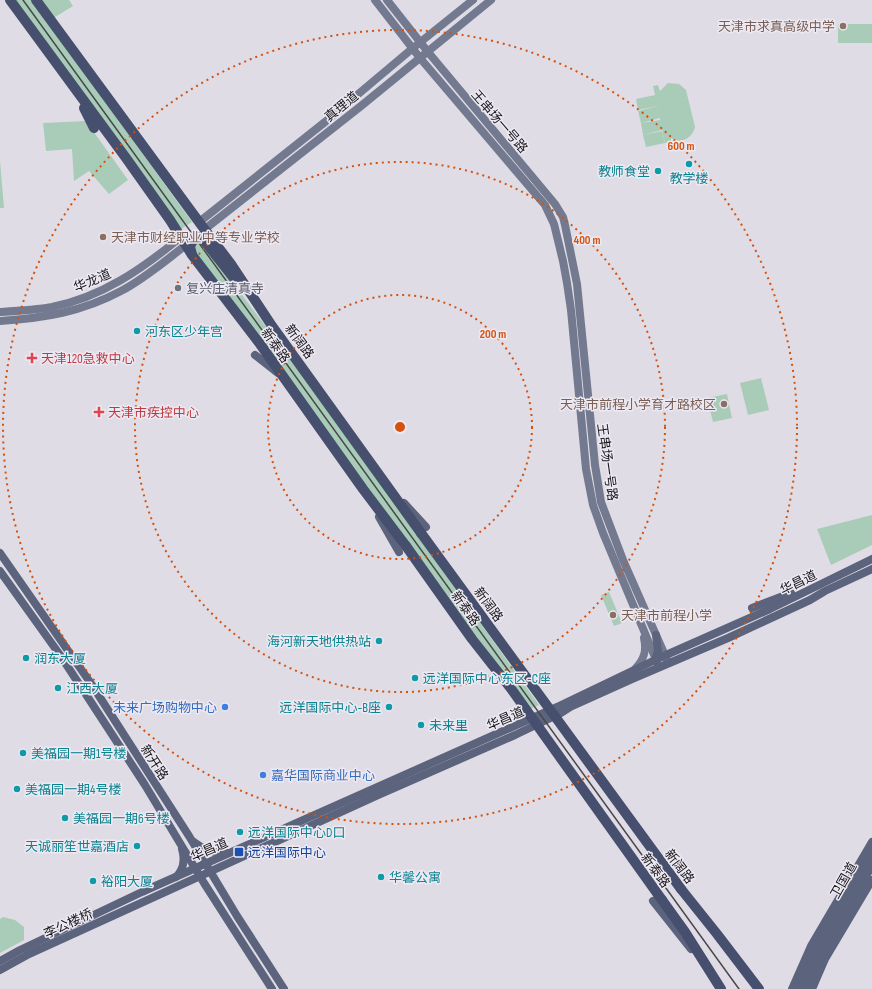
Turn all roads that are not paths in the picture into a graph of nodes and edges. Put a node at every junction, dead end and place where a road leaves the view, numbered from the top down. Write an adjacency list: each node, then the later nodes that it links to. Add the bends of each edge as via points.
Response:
1 (10, 0): 10 (highway)
2 (36, 0): 17 (highway, 新阔路)
3 (375, 0): 11 (main road, 王串场一号路)
4 (387, 0): 9 (main road, 王串场一号路)
5 (473, 0): 9 (main road, 真理道)
6 (491, 0): 12 (main road, 真理道)
7 (410, 31): 9 (main road, 王串场一号路)
8 (401, 38): 11 (main road, 王串场一号路)
9 (420, 42): 11 (main road, 真理道); 12 (main road, 王串场一号路)
10 (45, 48): 14 (highway); 18 (highway, 新泰路, via 135,170)
11 (412, 48): 13 (main road, 王串场一号路, via 410,50); 15 (main road, 真理道, via 325,122)
12 (428, 52): 13 (main road, 真理道); 33 (main road, 王串场一号路, via 555,204 563,217 577,284 601,502 656,635)
13 (420, 58): 16 (main road, 王串场一号路, via 545,205); 17 (main road, 真理道)
14 (94, 128)
15 (203, 219)
16 (554, 224): 19 (main road, 王串场一号路); 31 (main road, 王串场一号路, via 571,310 590,490 603,533)
17 (205, 229): 21 (highway, 新阔路, via 232,264)
18 (183, 241): 20 (highway, 新泰路); 22 (main road, 华龙道, via 132,275 95,294 51,307); 23 (main road, via 145,276 105,299 54,316)
19 (558, 241)
20 (192, 255): 21 (highway, via 192,242 202,238); 25 (highway, 新泰路)
21 (253, 298): 57 (highway, 新阔路, bridge, via 389,488 424,530 681,889)
22 (0, 312)
23 (0, 321)
24 (255, 355): 25 (main road)
25 (283, 377): 56 (highway, 新泰路, bridge, via 364,489 403,549 516,697 657,901 685,932)
26 (0, 553): 35 (main road, 新开路, via 92,685)
27 (872, 555): 32 (main road, 华昌道, via 807,586)
28 (872, 559): 33 (main road, 华昌道)
29 (872, 568): 33 (main road, 华昌道, via 728,638 680,657)
30 (0, 571): 37 (main road, 新开路, via 84,690)
31 (625, 585): 33 (main road, 王串场一号路); 34 (main road, via 645,643 644,658)
32 (752, 608)
33 (661, 661): 34 (main road, 华昌道); 39 (main road, 华昌道, via 646,672 515,735)
34 (634, 671): 39 (main road, 华昌道)
35 (189, 836): 39 (main road, via 196,844 208,850); 40 (main road, 新开路); 42 (main road, via 194,851)
36 (872, 842): 58 (main road, via 811,946)
37 (180, 843): 42 (main road, 新开路); 44 (main road, via 184,862 181,871)
38 (872, 854): 51 (main road, 卫国道)
39 (234, 856): 40 (main road, 华昌道); 43 (main road, 华昌道)
40 (206, 864): 42 (main road, 华昌道); 43 (main road, 新开路)
41 (872, 866): 51 (main road, 卫国道)
42 (196, 872): 43 (main road, 华昌道); 44 (main road, 华昌道); 46 (main road, 华昌道); 48 (main road); 49 (main road, 新开路)
43 (210, 872): 48 (main road, 新开路)
44 (175, 877): 47 (main road, 华昌道)
45 (872, 880): 61 (main road, via 836,940)
46 (180, 886): 49 (main road, via 199,886); 50 (main road, 华昌道)
47 (144, 891): 52 (main road, 李公楼桥, bridge)
48 (222, 891): 55 (main road, 新开路)
49 (212, 896): 54 (main road, 新开路)
50 (147, 900): 53 (main road, 李公楼桥)
51 (837, 919): 59 (main road, via 815,952); 60 (main road)
52 (0, 961)
53 (0, 970)
54 (272, 989)
55 (284, 989)
56 (721, 989)
57 (759, 989)
58 (792, 989)
59 (798, 989)
60 (804, 989)
61 (812, 989)

